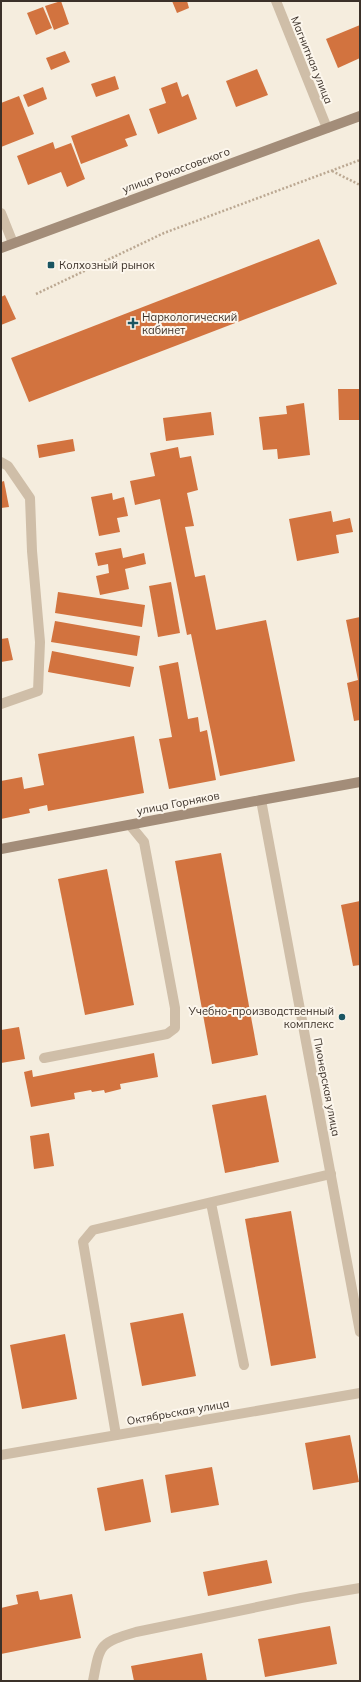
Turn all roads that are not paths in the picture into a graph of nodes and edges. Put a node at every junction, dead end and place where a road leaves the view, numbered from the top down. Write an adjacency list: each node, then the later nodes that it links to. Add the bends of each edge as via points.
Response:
1 (276, 1): 3 (street, Магнитная улица)
2 (360, 116): 3 (main road, улица Рокоссовского)
3 (327, 128): 5 (main road, улица Рокоссовского)
4 (1, 213): 5 (street)
5 (13, 243): 6 (main road, улица Рокоссовского)
6 (1, 248)
7 (1, 462): 8 (street, via 8,466 30,498 40,642 38,691)
8 (1, 704)
9 (360, 782): 10 (main road, улица Горняков)
10 (261, 800): 11 (main road, улица Горняков); 14 (street, Пионерская улица)
11 (130, 824): 12 (main road, улица Горняков); 13 (street, via 144,842 175,1008 175,1028 167,1034)
12 (1, 849)
13 (44, 1058)
14 (331, 1174): 15 (street); 16 (street, Пионерская улица)
15 (211, 1203): 17 (street); 19 (street, via 93,1230 83,1242)
16 (360, 1332)
17 (244, 1365)
18 (360, 1393): 19 (street, Октябрьская улица)
19 (116, 1435): 20 (street, Октябрьская улица)
20 (1, 1455)
21 (360, 1588): 22 (street, via 136,1632 110,1640 101,1649)
22 (93, 1681)

